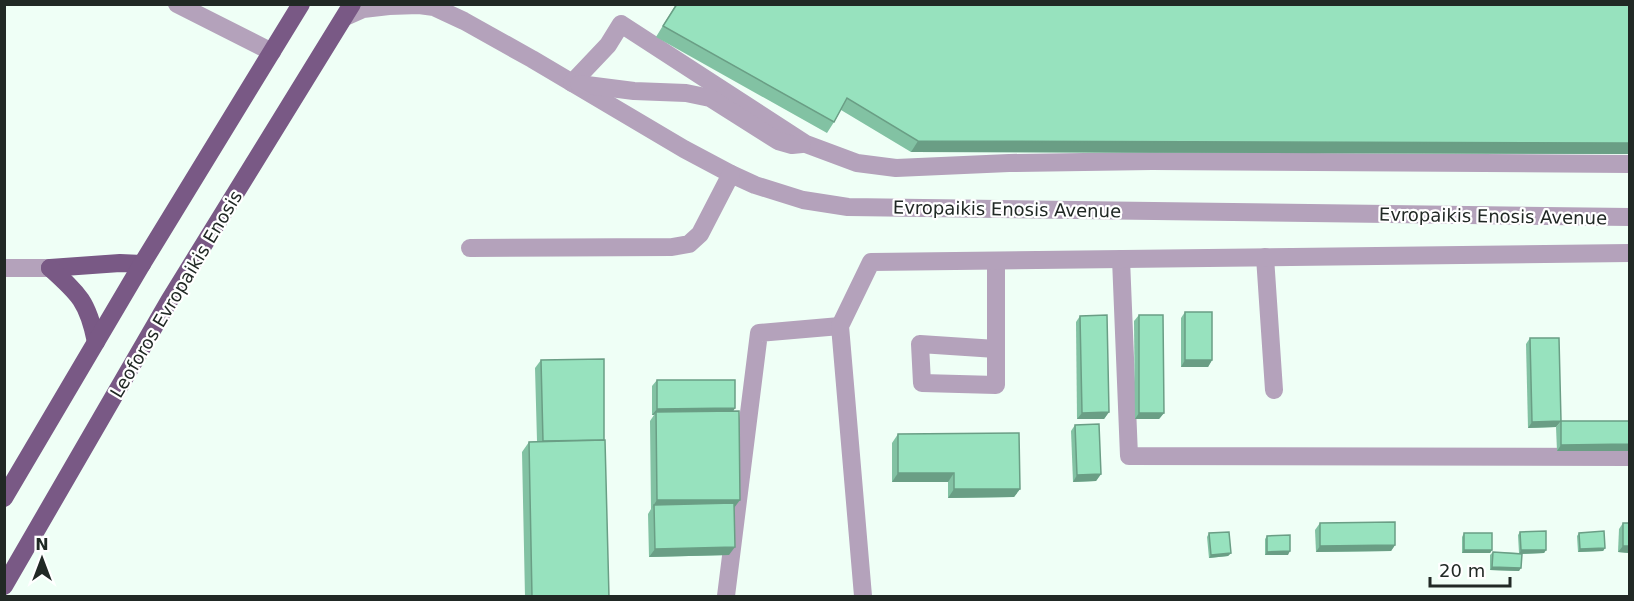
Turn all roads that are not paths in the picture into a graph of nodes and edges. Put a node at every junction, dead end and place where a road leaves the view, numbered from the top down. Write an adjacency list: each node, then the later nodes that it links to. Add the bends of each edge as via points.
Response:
1 (177, 4): 5 (street)
2 (301, 4): 5 (main road)
3 (433, 6): 4 (street, Evropaikis Enosis Avenue); 6 (street, Evropaikis Enosis Avenue)
4 (349, 11): 25 (main road, Leoforos Evropaikis Enosis, via 169,301)
5 (272, 52): 16 (main road)
6 (572, 83): 7 (street, via 710,98 778,141); 7 (street, via 608,45 621,24); 9 (street, Evropaikis Enosis Avenue)
7 (806, 144): 8 (street, via 856,163 896,168 1152,161)
8 (1629, 164)
9 (731, 174): 10 (street, Evropaikis Enosis Avenue, via 803,200 848,207); 11 (street, via 700,234 689,244)
10 (1629, 217)
11 (470, 249)
12 (1629, 253): 13 (street)
13 (1265, 257): 14 (street); 22 (street)
14 (1121, 259): 15 (street); 23 (street, via 1129,456)
15 (996, 261): 19 (street, via 871,262); 21 (street)
16 (142, 264): 18 (main road); 20 (main road)
17 (4, 268): 18 (street)
18 (50, 268): 20 (main road, via 87,308)
19 (840, 326): 26 (street, via 759,333); 27 (street)
20 (96, 342): 24 (main road)
21 (996, 349)
22 (1274, 390)
23 (1629, 457)
24 (4, 498)
25 (4, 586)
26 (726, 597)
27 (863, 597)

